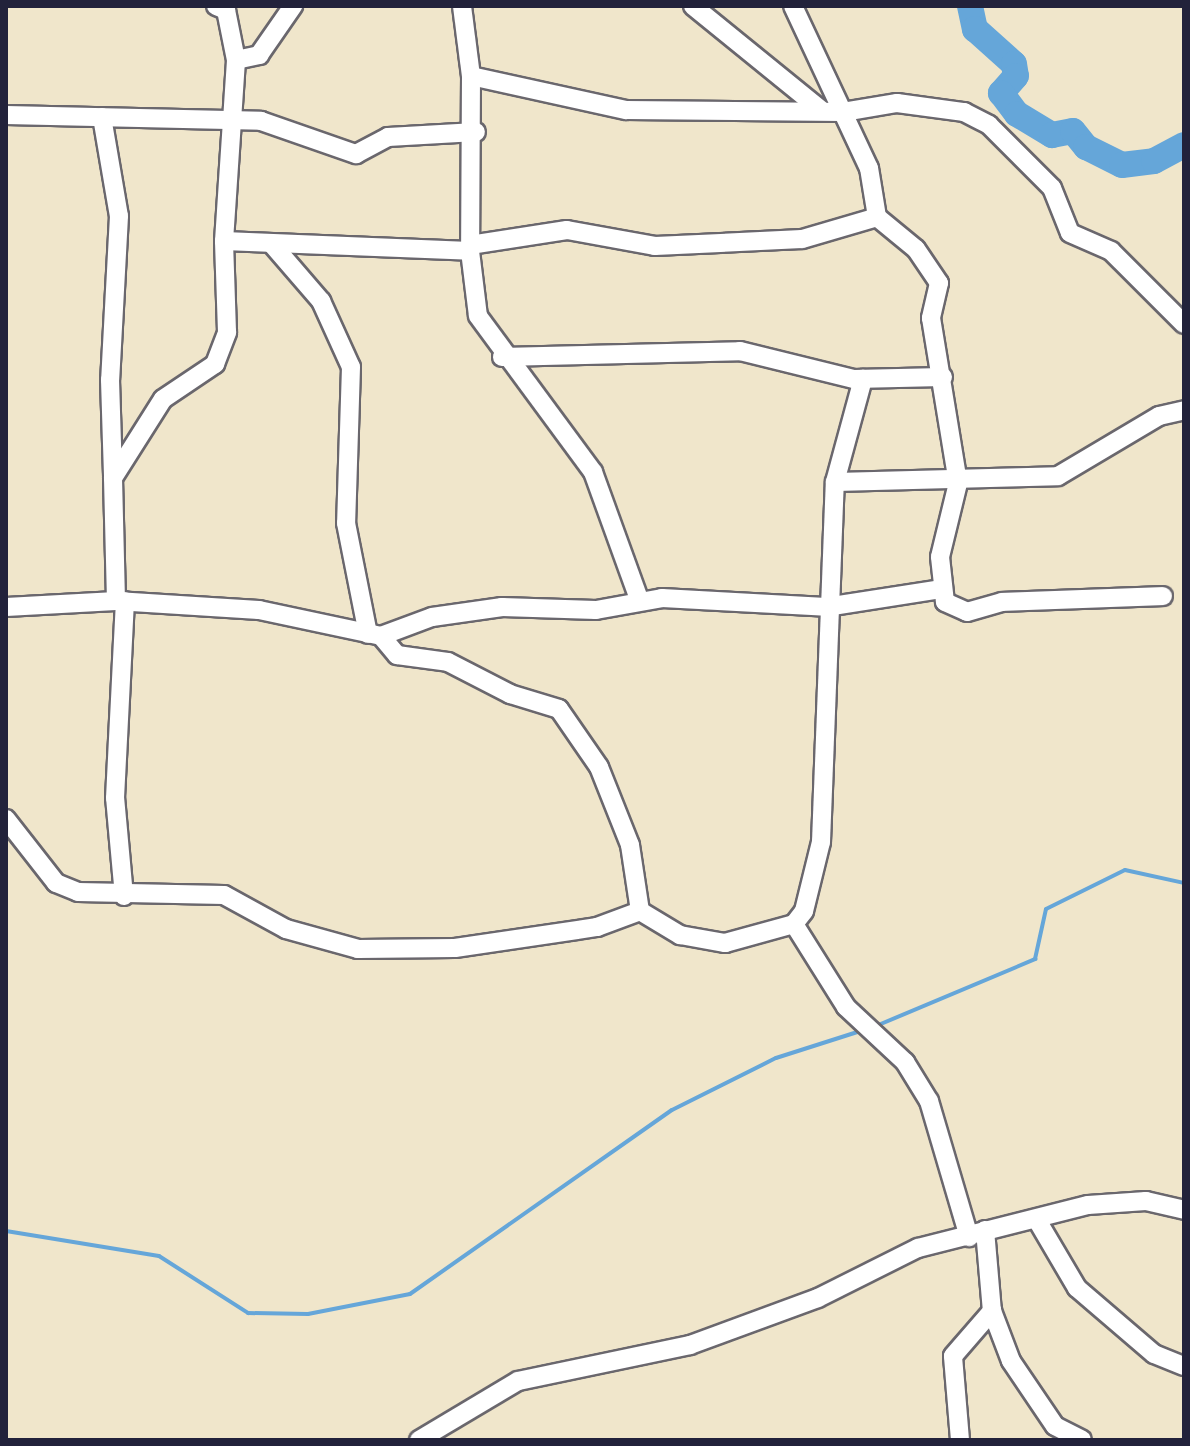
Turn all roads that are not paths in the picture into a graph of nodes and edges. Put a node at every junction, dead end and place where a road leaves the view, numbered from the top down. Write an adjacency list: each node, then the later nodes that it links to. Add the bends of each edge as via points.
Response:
1 (293, 6): 6 (street, via 259,55)
2 (462, 6): 7 (street)
3 (693, 6): 8 (street)
4 (793, 6): 9 (street)
5 (223, 7): 6 (street)
6 (236, 60): 12 (street)
7 (471, 76): 8 (street, via 626,110); 13 (street)
8 (821, 110): 9 (street)
9 (843, 112): 14 (street, via 874,183); 18 (street, via 897,103 964,112 989,125 1052,188 1070,233 1111,251)
10 (6, 115): 11 (street)
11 (102, 117): 12 (street); 23 (street, via 119,216 110,380)
12 (232, 124): 13 (street, via 270,123 356,154 388,137); 15 (street)
13 (476, 132): 17 (street)
14 (877, 217): 17 (street, via 802,239 655,246 567,230); 20 (street, via 916,249 939,283 931,318)
15 (224, 241): 16 (street); 23 (street, via 229,310 222,350 204,374 163,399)
16 (271, 243): 17 (street); 32 (street, via 321,301 351,367 346,523)
17 (470, 248): 19 (street, via 478,316)
18 (1184, 324)
19 (502, 357): 21 (street, via 740,351); 28 (street, via 593,472)
20 (943, 377): 21 (street); 25 (street)
21 (863, 379): 24 (street)
22 (1184, 410): 25 (street, via 1159,416 1058,476)
23 (113, 478): 29 (street)
24 (835, 482): 25 (street); 31 (street)
25 (958, 483): 26 (street, via 940,557)
26 (941, 589): 27 (street, via 953,610 967,612 1002,602); 31 (street)
27 (1163, 596)
28 (639, 599): 31 (street); 32 (street, via 596,610 502,607 432,617)
29 (121, 601): 30 (street); 32 (street, via 259,610); 34 (street, via 115,798)
30 (6, 607)
31 (826, 607): 36 (street, via 821,842 804,911)
32 (374, 635): 35 (street, via 397,655 448,662 564,714 599,767 630,845)
33 (6, 819): 34 (street, via 56,883)
34 (124, 896): 35 (street, via 224,895 286,929 358,949 455,948 597,927)
35 (640, 911): 36 (street, via 680,935 725,943)
36 (794, 924): 39 (street, via 846,1007 905,1062 929,1101)
37 (1184, 1210): 38 (street, via 1146,1201 1088,1205)
38 (1037, 1220): 39 (street); 41 (street, via 1077,1288 1154,1354)
39 (977, 1234): 40 (street); 42 (street, via 918,1248 818,1298 690,1345 518,1381)
40 (992, 1311): 43 (street, via 953,1356); 44 (street, via 1011,1361 1055,1426)
41 (1184, 1366)
42 (419, 1440)
43 (960, 1440)
44 (1082, 1440)

